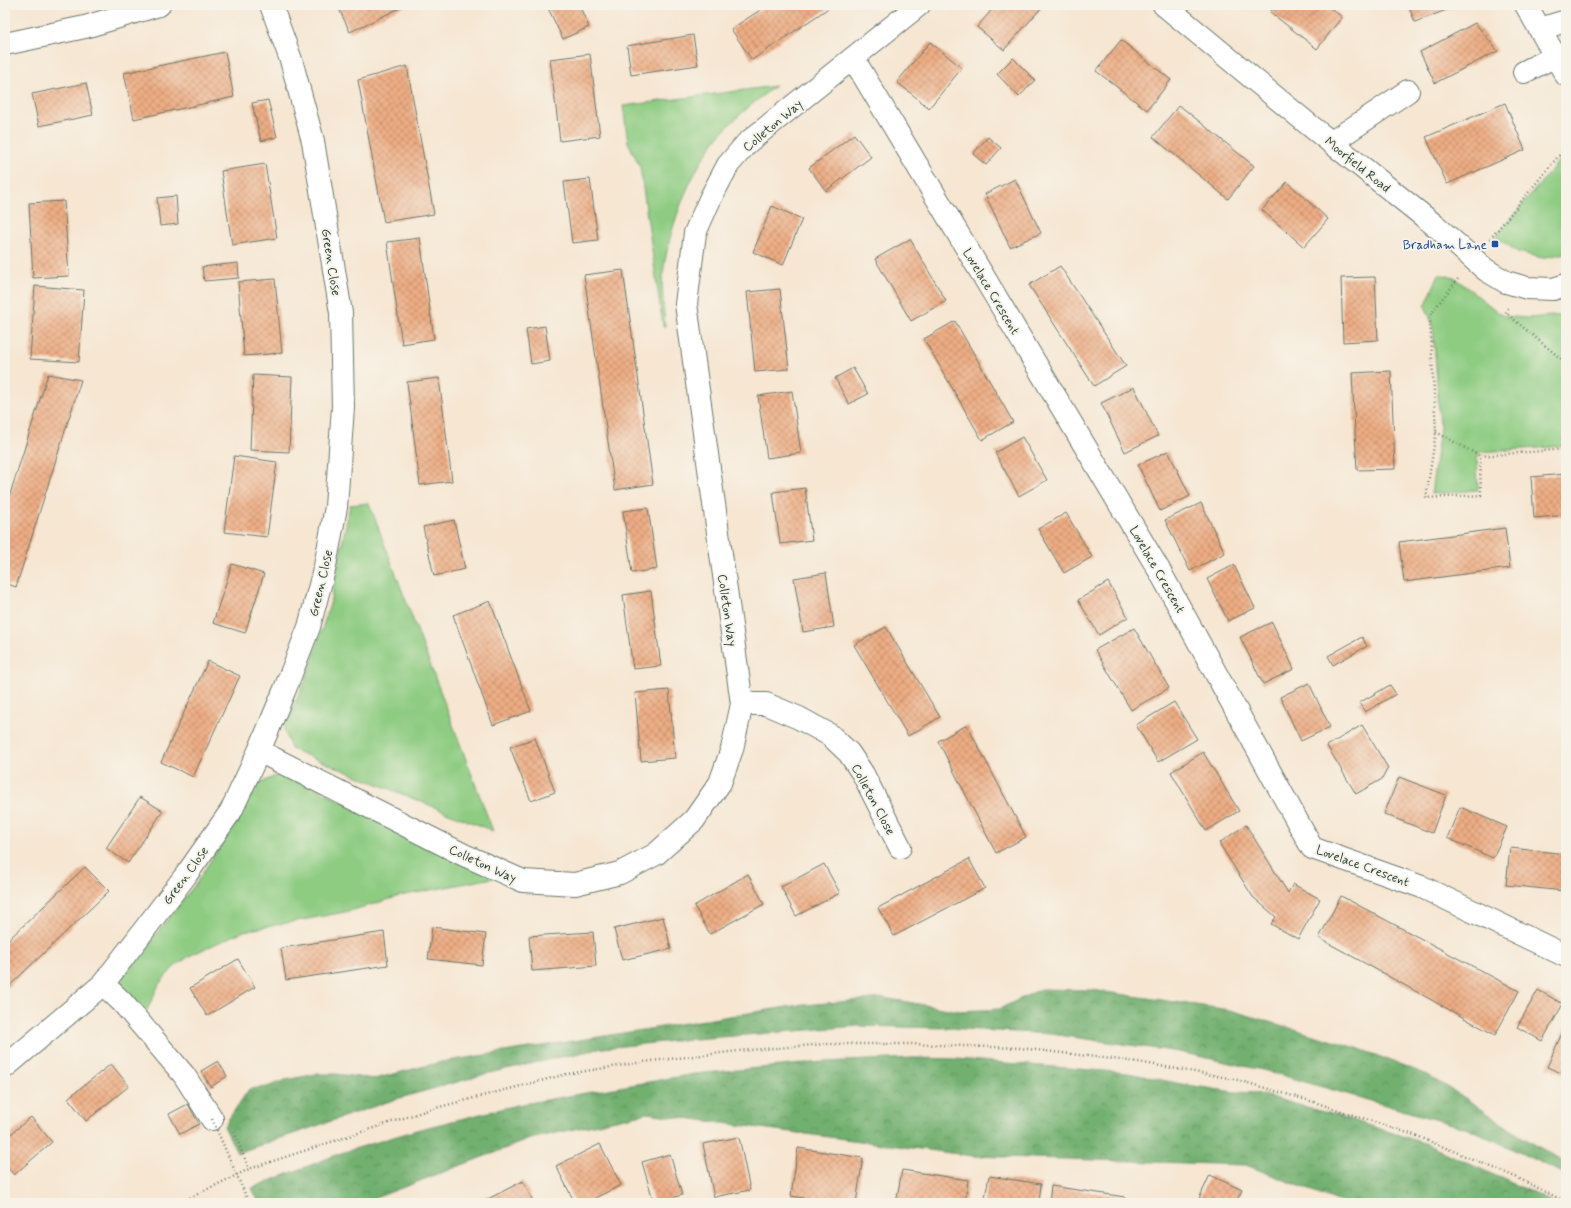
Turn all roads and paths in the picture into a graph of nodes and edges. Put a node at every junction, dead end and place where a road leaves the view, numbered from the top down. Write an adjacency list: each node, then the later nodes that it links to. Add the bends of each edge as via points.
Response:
1 (159, 5): 8 (street, via 85,27)
2 (271, 5): 23 (street, Green Close, via 291,60 313,141 341,313 343,406 336,507 325,566 309,626)
3 (919, 5): 9 (street, Colleton Way)
4 (1164, 5): 13 (street, Moorfield Road)
5 (1526, 5): 7 (street)
6 (1566, 21): 7 (street)
7 (1540, 30): 10 (street)
8 (5, 44)
9 (853, 58): 22 (street, Colleton Way, via 747,143 728,165 695,233 686,304); 25 (street, Lovelace Crescent, via 1159,570 1312,848 1422,888)
10 (1561, 66): 11 (street)
11 (1524, 72)
12 (1408, 91): 13 (street)
13 (1332, 142): 15 (street, Moorfield Road)
14 (1566, 147): 15 (path)
15 (1473, 259): 17 (street, Moorfield Road, via 1492,274); 19 (path, via 1430,318)
16 (1566, 285): 17 (street, Moorfield Road, via 1553,289)
17 (1518, 286): 18 (path, via 1506,313)
18 (1566, 363)
19 (1436, 432): 21 (path); 21 (path, via 1426,498 1481,495)
20 (1566, 448): 21 (path)
21 (1480, 456)
22 (742, 704): 23 (street, Colleton Way, via 732,749 720,783 694,820 656,854 620,873 575,884 523,881 464,855); 24 (street, Colleton Close, via 766,704 830,735 849,753 864,774)
23 (259, 751): 26 (street, Green Close, via 231,811)
24 (900, 847)
25 (1566, 956)
26 (103, 984): 27 (street, Green Close); 28 (street, via 122,1002 184,1075)
27 (5, 1067)
28 (219, 1122): 29 (path, via 233,1131); 32 (path, bridge)
29 (249, 1169): 30 (path, via 428,1110 567,1074 738,1051 826,1044 910,1044 1020,1048 1138,1062 1234,1079 1417,1136 1518,1178); 31 (path)
30 (1566, 1202)
31 (180, 1203)
32 (249, 1203)

